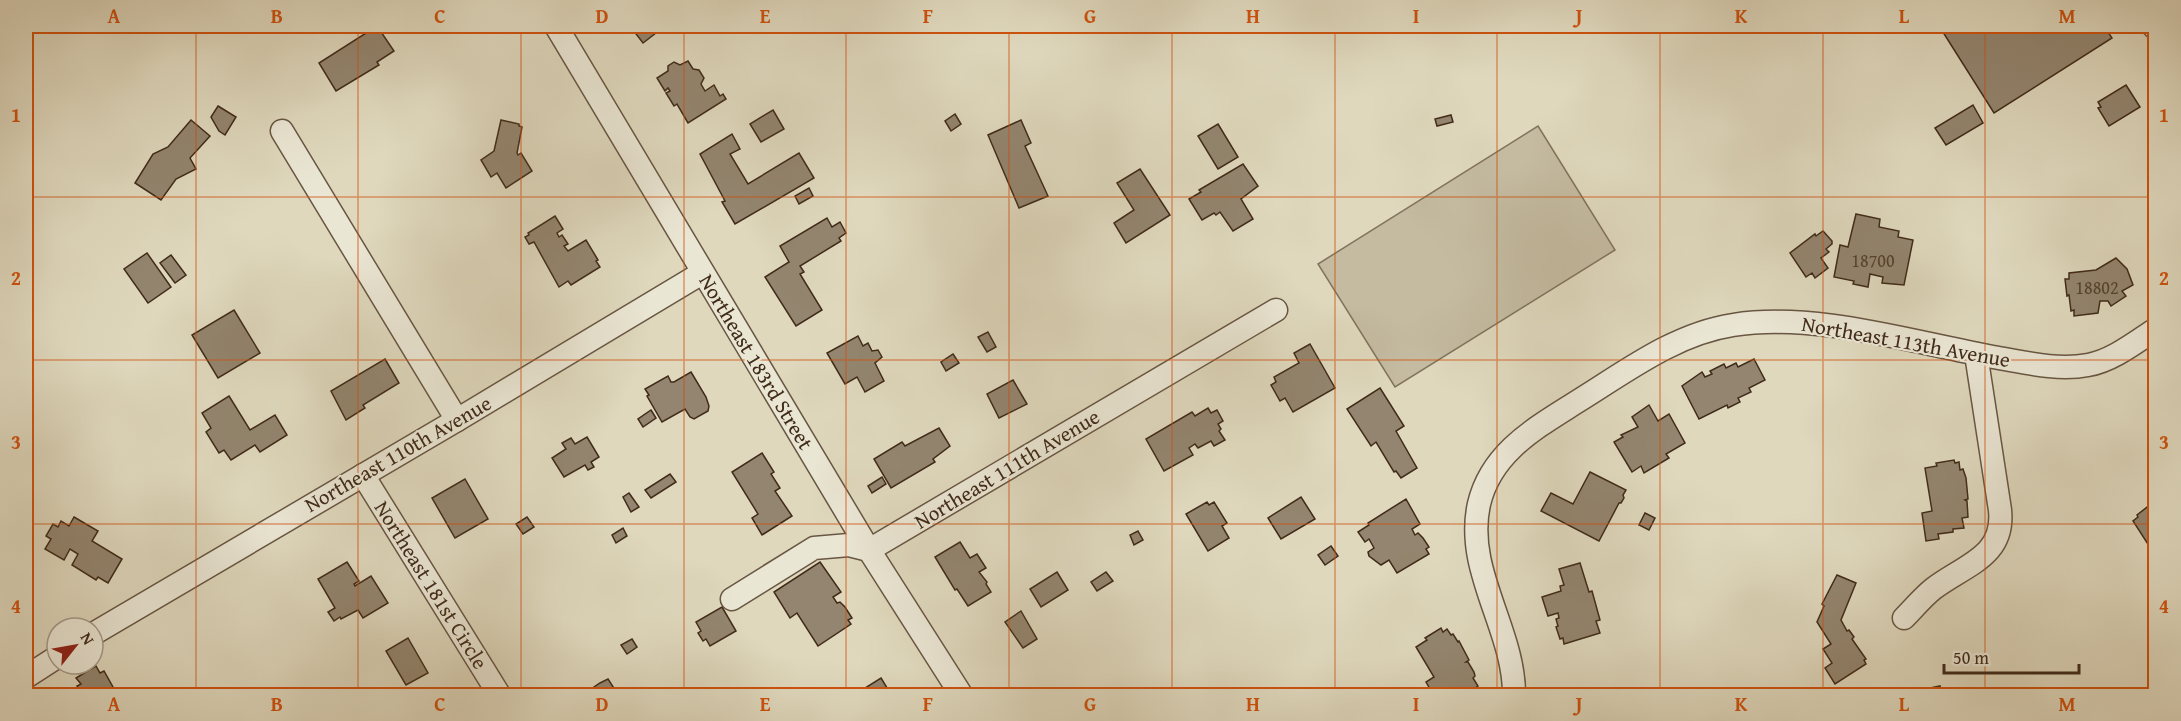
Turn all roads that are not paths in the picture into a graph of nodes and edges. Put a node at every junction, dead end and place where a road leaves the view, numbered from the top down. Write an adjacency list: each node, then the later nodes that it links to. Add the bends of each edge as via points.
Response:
1 (556, 26): 3 (street, Northeast 183rd Street)
2 (282, 131): 7 (street)
3 (702, 273): 7 (street, Northeast 110th Avenue); 9 (street, Northeast 183rd Street)
4 (1276, 309): 9 (street, Northeast 111th Avenue)
5 (2156, 329): 6 (street, Northeast 113th Avenue, via 2089,365 2053,366)
6 (1976, 354): 11 (street, via 2000,531 1988,553 1932,590); 19 (street, Northeast 113th Avenue, via 1815,323 1783,321 1729,326 1690,337 1658,352 1525,435 1490,476 1479,504 1477,533 1481,567 1510,657)
7 (457, 420): 8 (street, Northeast 110th Avenue)
8 (363, 475): 12 (street, Northeast 110th Avenue); 17 (street, Northeast 181st Circle)
9 (869, 550): 10 (street, via 849,545 814,548); 18 (street, Northeast 183rd Street)
10 (732, 599)
11 (1904, 618)
12 (105, 627)
13 (45, 658): 14 (street)
14 (26, 659)
15 (45, 665): 16 (street)
16 (26, 677)
17 (500, 696)
18 (962, 696)
19 (1514, 696)

